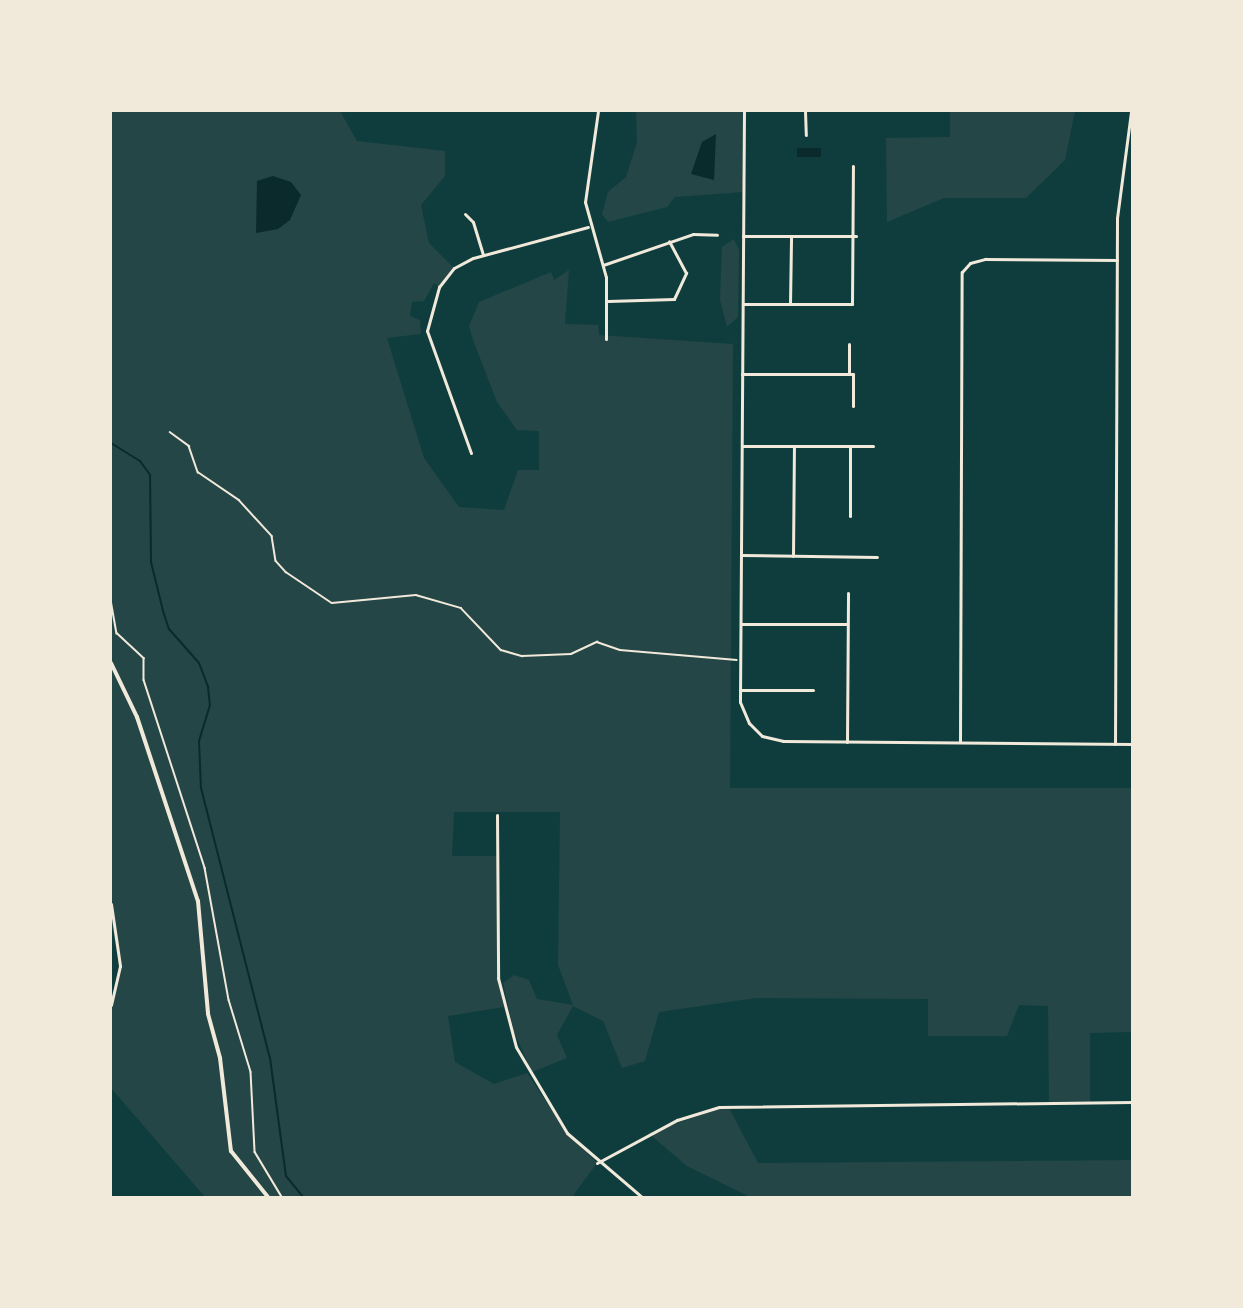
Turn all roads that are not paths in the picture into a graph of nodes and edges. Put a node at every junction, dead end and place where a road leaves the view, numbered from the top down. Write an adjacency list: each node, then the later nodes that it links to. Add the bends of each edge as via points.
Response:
1 (598, 111): 8 (street, via 585,202)
2 (744, 111): 10 (street)
3 (805, 111): 5 (street)
4 (1131, 111): 15 (street)
5 (806, 135)
6 (854, 166): 12 (street)
7 (465, 214): 14 (street, via 473,222)
8 (588, 227): 14 (street); 16 (street)
9 (717, 235): 13 (street)
10 (742, 236): 11 (street); 18 (street)
11 (791, 237): 12 (street); 19 (street)
12 (856, 237): 19 (street, via 852,304)
13 (669, 241): 16 (street); 17 (street, via 686,273 684,288 674,299)
14 (483, 255): 29 (street, via 443,278 427,323 431,350)
15 (1117, 260): 41 (street, via 985,259 970,262 962,272); 42 (street)
16 (603, 265): 17 (street)
17 (608, 301): 20 (street)
18 (742, 304): 19 (street); 22 (street)
19 (790, 304)
20 (606, 339)
21 (849, 344): 23 (street)
22 (742, 374): 23 (street); 25 (street)
23 (849, 374): 24 (street, via 853,374)
24 (854, 406)
25 (742, 446): 26 (street); 31 (street)
26 (794, 446): 27 (street); 32 (street)
27 (850, 446): 28 (street); 30 (street)
28 (873, 446)
29 (471, 453)
30 (850, 516)
31 (741, 555): 32 (street); 35 (street)
32 (793, 556): 33 (street)
33 (877, 557)
34 (848, 593): 36 (street)
35 (741, 624): 36 (street); 38 (street)
36 (847, 624): 40 (street)
37 (111, 663): 49 (street, via 137,717 198,901 208,1014 220,1058 231,1151)
38 (740, 690): 39 (street); 40 (street, via 749,723 762,736 783,741)
39 (813, 690)
40 (847, 742): 41 (street)
41 (960, 742): 42 (street)
42 (1115, 744): 43 (street)
43 (1132, 744)
44 (497, 815): 48 (street, via 498,978 505,1013 544,1101)
45 (111, 904): 46 (street, via 120,966)
46 (111, 1005)
47 (1132, 1102): 48 (street, via 720,1107 677,1120)
48 (597, 1163): 50 (street)
49 (268, 1197)
50 (642, 1197)

